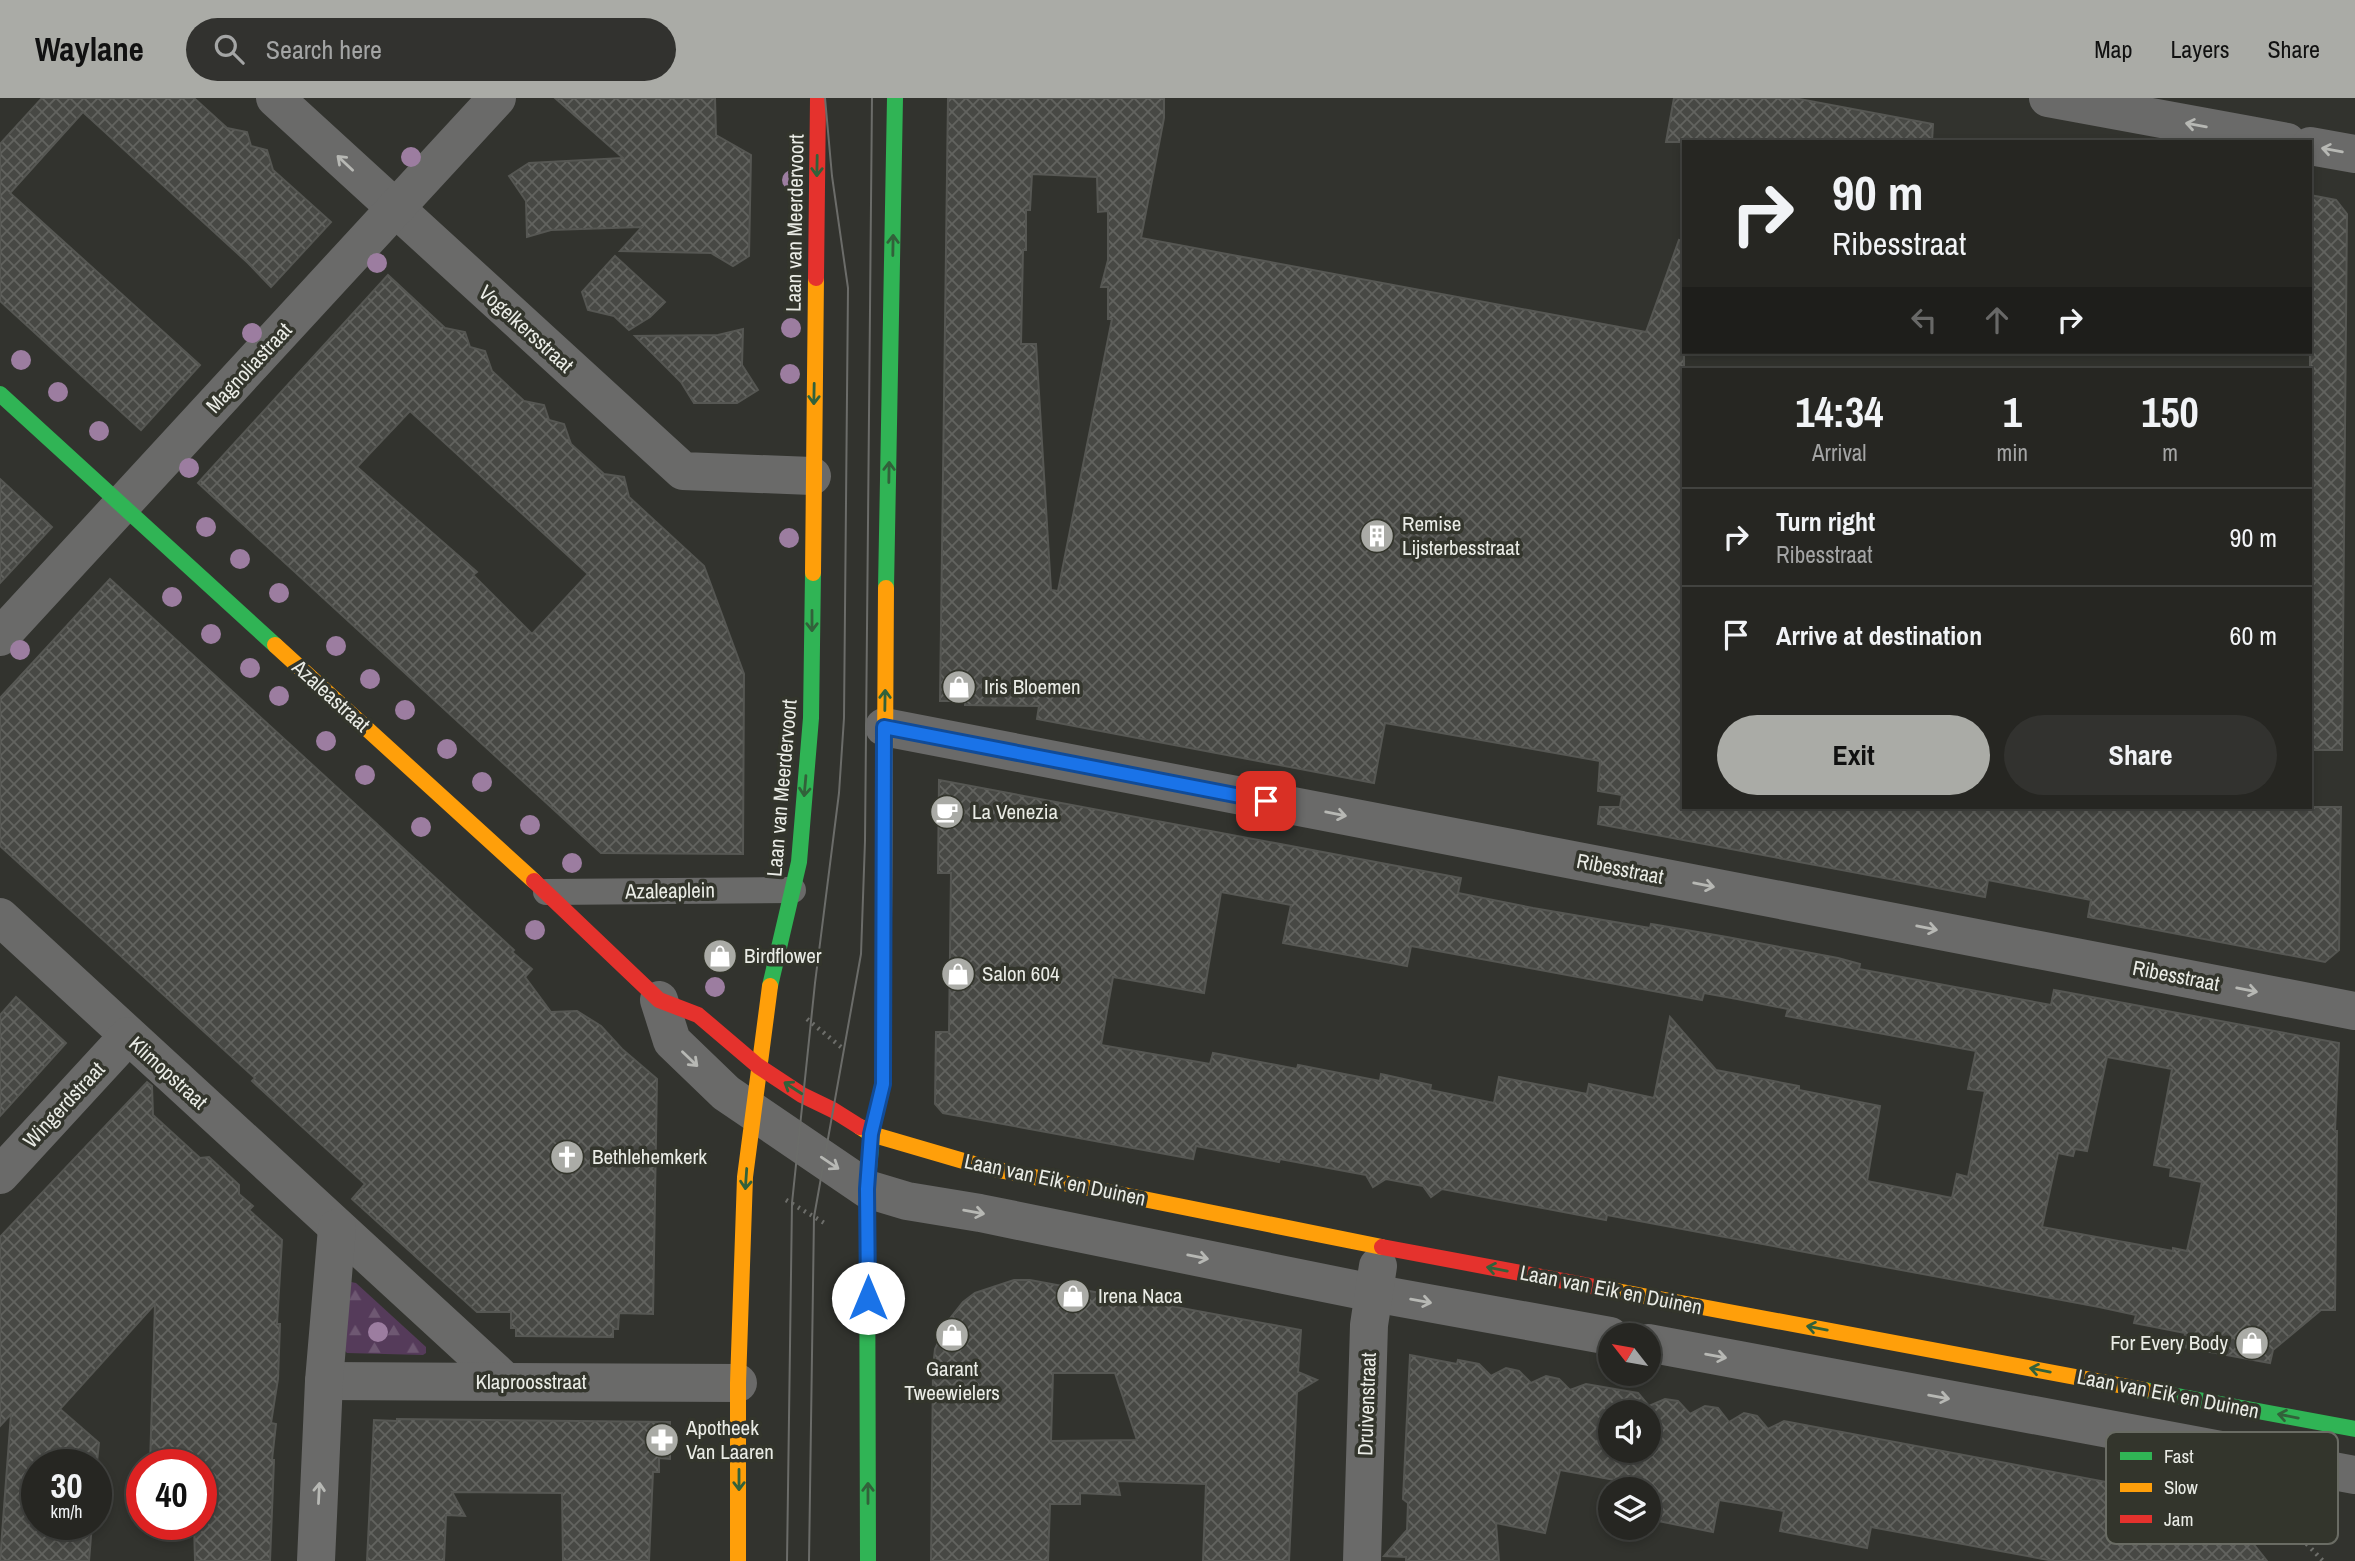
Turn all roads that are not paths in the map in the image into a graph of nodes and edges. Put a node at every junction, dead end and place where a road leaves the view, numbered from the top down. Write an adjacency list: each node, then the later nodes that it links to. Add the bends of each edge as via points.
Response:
1 (275, 98): 9 (street, Vogelkersstraat, one-way to 1)
2 (497, 98): 9 (street, Magnoliastraat)
3 (818, 98): 11 (street, Laan van Meerdervoort, one-way to 11)
4 (895, 98): 14 (street, one-way to 4)
5 (2048, 98): 6 (street, one-way to 5)
6 (2276, 140)
7 (2312, 146): 8 (street, one-way to 7)
8 (2355, 154)
9 (395, 209): 11 (street, Vogelkersstraat, via 682,471); 12 (street, Magnoliastraat)
10 (0, 394): 12 (street, Azaleastraat)
11 (813, 476): 15 (street, Laan van Meerdervoort, one-way to 15, via 811,718)
12 (123, 506): 13 (street, Magnoliastraat); 16 (street, Azaleastraat)
13 (0, 637)
14 (884, 727): 19 (street, Ribesstraat, one-way to 19); 23 (street, via 883,1084)
15 (793, 890): 16 (lane, Azaleaplein); 21 (street, Laan van Meerdervoort)
16 (546, 892): 18 (street, Azaleastraat)
17 (0, 917): 20 (street, Klimopstraat)
18 (659, 1000): 21 (street, Azaleastraat, via 698,1015); 22 (street, Azaleastraat, one-way to 22, via 672,1041 726,1093)
19 (2355, 1011)
20 (128, 1037): 24 (street, Wingerdstraat); 26 (street, Klimopstraat)
21 (758, 1066): 22 (street, Laan van Meerdervoort); 23 (street, Laan van Eik en Duinen, one-way to 21)
22 (753, 1111): 25 (street, Azaleastraat, one-way to 25); 33 (street, Laan van Meerdervoort, one-way to 33, via 745,1177)
23 (871, 1134): 25 (street); 27 (street, Laan van Eik en Duinen, via 984,1167)
24 (0, 1175)
25 (867, 1189): 28 (street, one-way to 28, via 907,1201); 38 (street, one-way to 25)
26 (337, 1228): 31 (street); 32 (street, Klimopstraat)
27 (1382, 1247): 28 (street, Druivenstraat); 34 (street, Laan van Eik en Duinen, one-way to 27)
28 (1373, 1293): 29 (street, one-way to 29); 39 (street, Druivenstraat)
29 (1598, 1334)
30 (1661, 1345): 35 (street, Laan van Eik en Duinen, one-way to 35)
31 (324, 1381): 32 (street, Klaproosstraat); 36 (street, one-way to 31)
32 (506, 1382): 33 (street, Klaproosstraat)
33 (738, 1383): 37 (street, Laan van Meerdervoort, one-way to 37)
34 (2355, 1429)
35 (2125, 1432)
36 (316, 1561)
37 (738, 1561)
38 (868, 1561)
39 (1362, 1561)

